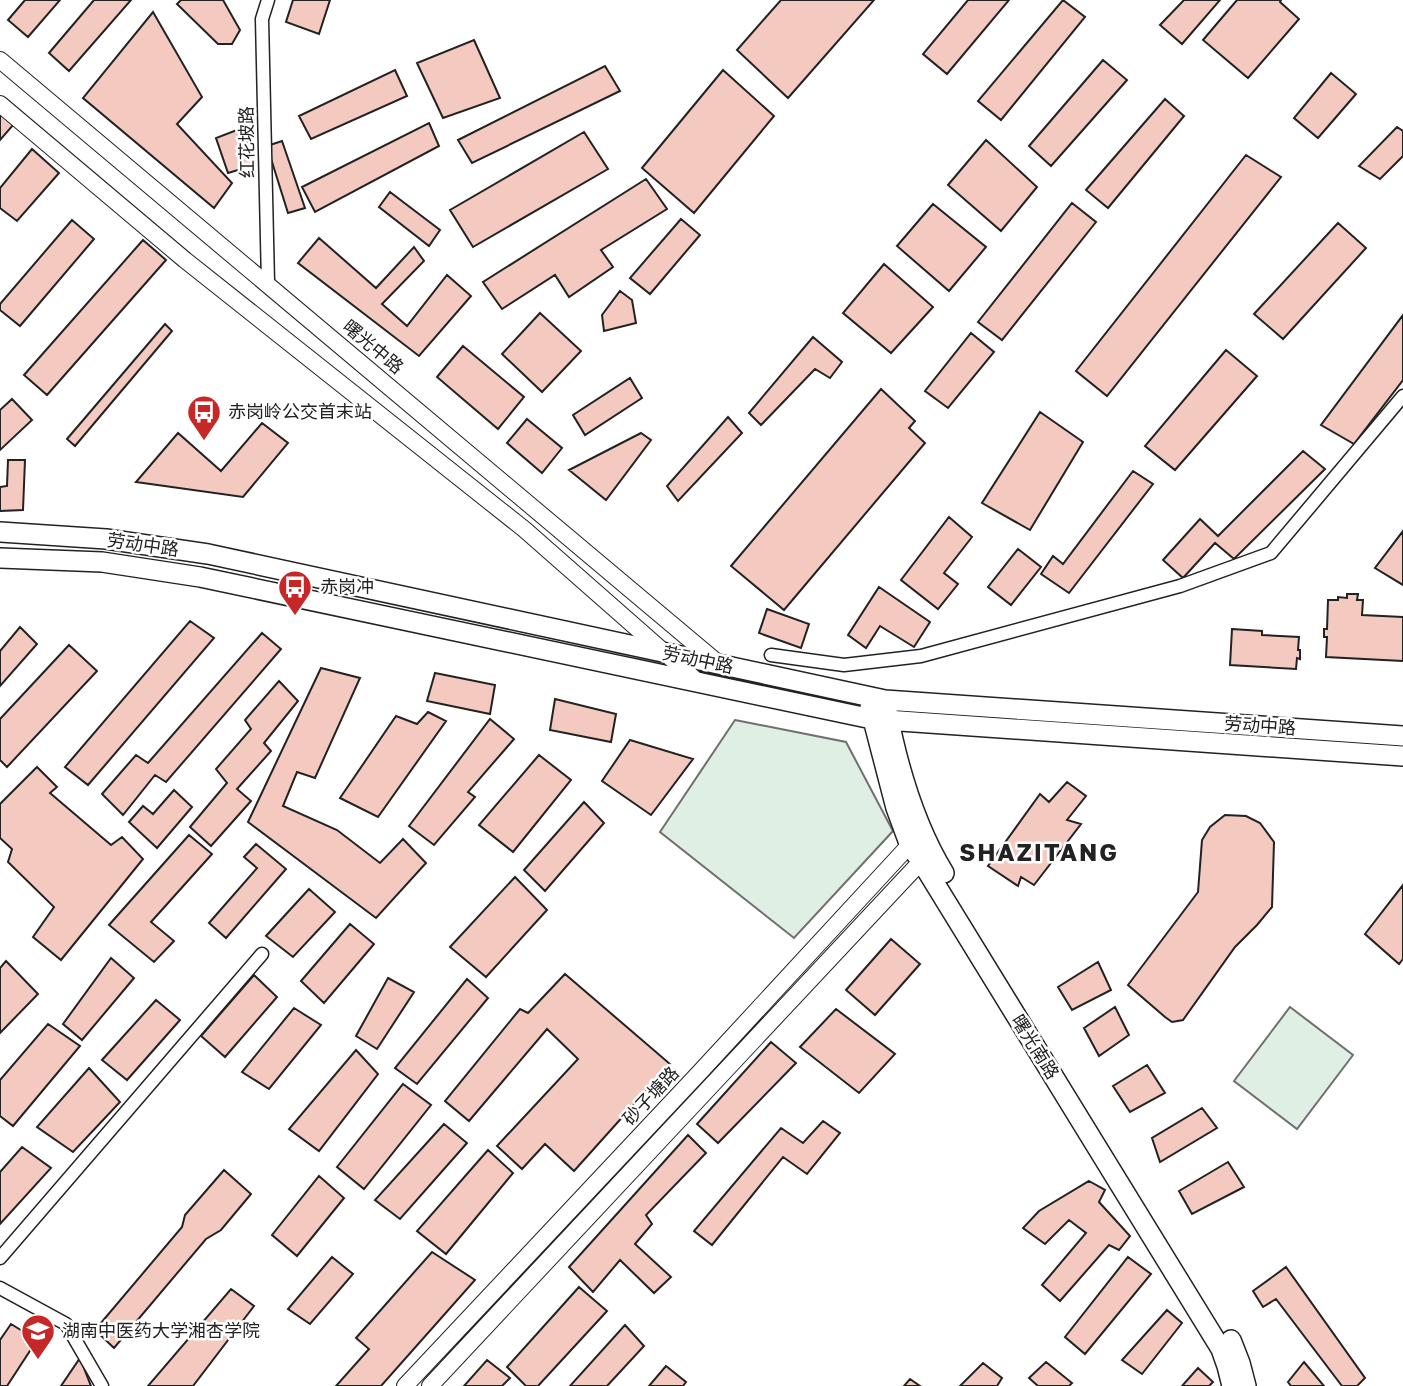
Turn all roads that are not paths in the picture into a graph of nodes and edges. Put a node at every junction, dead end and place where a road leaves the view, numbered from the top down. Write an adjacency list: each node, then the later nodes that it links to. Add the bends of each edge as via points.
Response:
1 (268, 0): 4 (street, 红花坡路, via 262,19)
2 (0, 60): 4 (street, 曙光中路)
3 (0, 104): 8 (street, via 185,260 524,529)
4 (268, 283): 10 (street, 曙光中路)
5 (1403, 396): 9 (street, via 1271,553 1180,586 921,656 844,665)
6 (0, 532): 8 (main road, 劳动中路, via 106,539 208,554)
7 (0, 558): 11 (main road, 劳动中路, via 102,562 200,577)
8 (666, 653): 10 (main road, 劳动中路); 11 (street)
9 (771, 655)
10 (719, 664): 12 (main road, 劳动中路)
11 (698, 682): 13 (main road, 劳动中路)
12 (876, 698): 13 (main road, 曙光南路); 14 (main road, 劳动中路)
13 (881, 720): 15 (main road, 劳动中路); 16 (main road, 曙光南路, via 896,808)
14 (1403, 736)
15 (1403, 756)
16 (921, 847): 21 (street, 砂子塘路); 22 (street); 23 (main road, 曙光南路, via 1221,1349); 24 (main road, 曙光南路, via 1232,1342)
17 (262, 954): 18 (street)
18 (0, 1258)
19 (0, 1288): 20 (street, via 66,1324)
20 (102, 1386)
21 (405, 1386)
22 (430, 1386)
23 (1232, 1386)
24 (1246, 1386)

